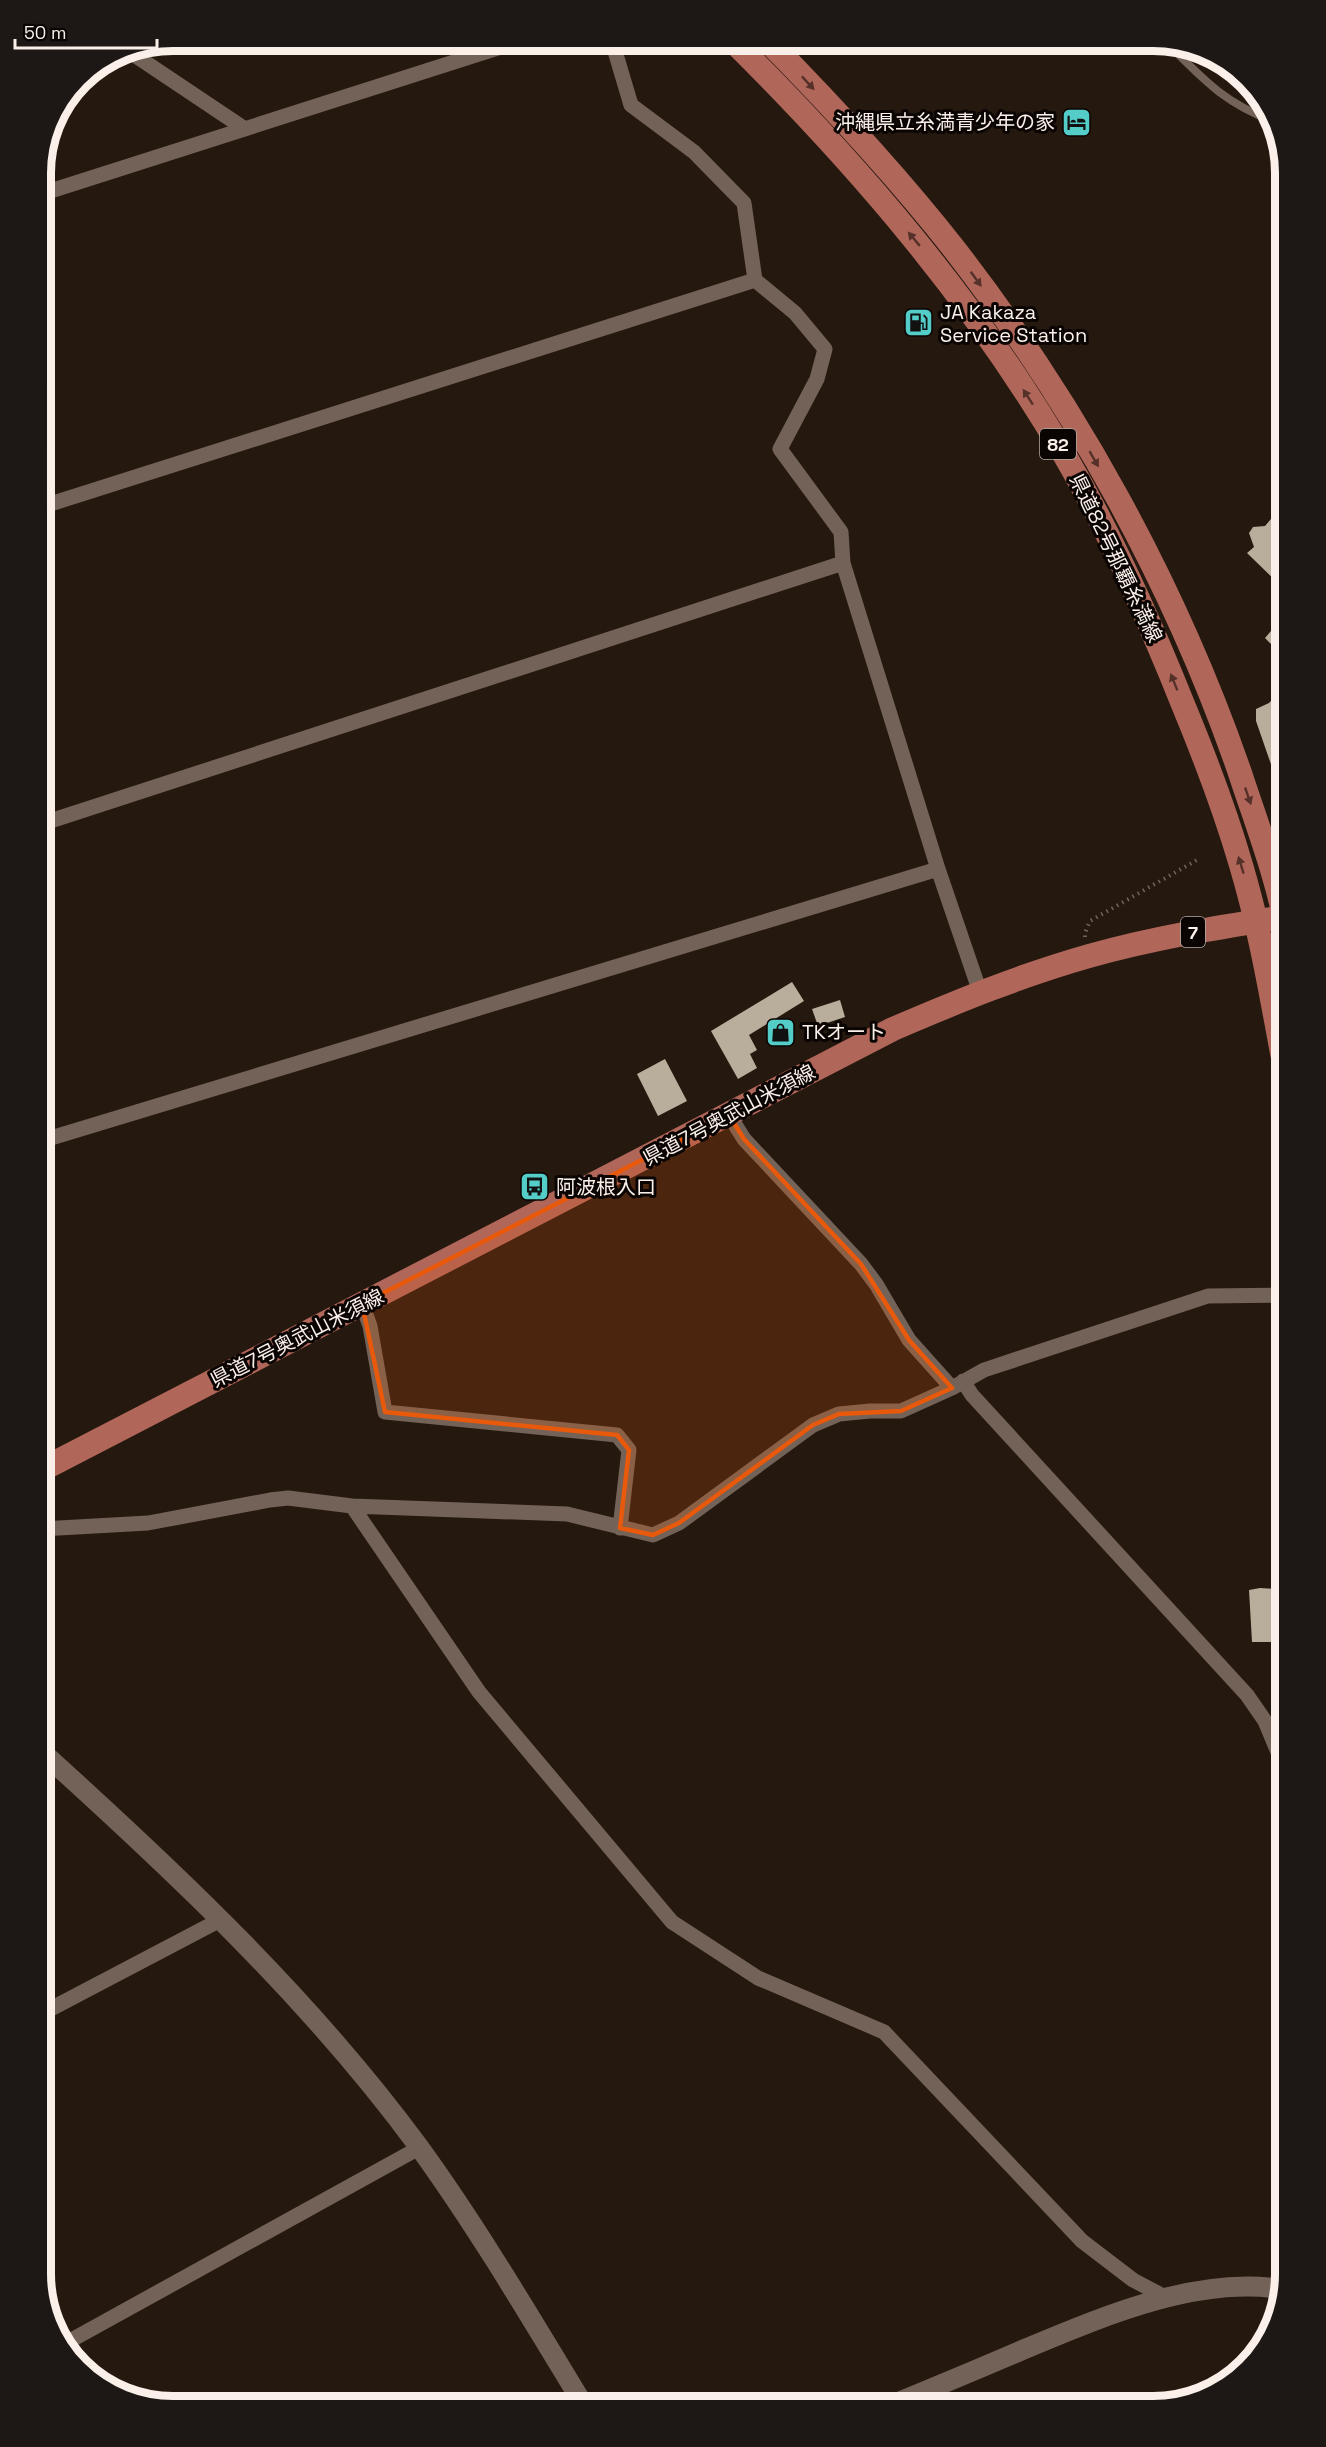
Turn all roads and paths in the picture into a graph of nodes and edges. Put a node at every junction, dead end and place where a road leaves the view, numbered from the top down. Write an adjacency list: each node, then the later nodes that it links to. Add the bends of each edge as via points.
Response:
1 (489, 51): 8 (street)
2 (615, 51): 10 (street, via 631,105 694,152 744,203)
3 (743, 51): 18 (main road, 県道82号那覇糸満線 / 82, one-way to 3, via 1202,752 1156,638 1123,565 1064,454 935,264 832,142)
4 (778, 51): 16 (main road, 県道82号那覇糸満線 / 82, one-way to 16, via 847,124 955,250 1045,378 1083,440 1150,562 1201,671)
5 (1177, 53): 7 (lane, via 1215,91)
6 (137, 56): 8 (street)
7 (1261, 116)
8 (245, 129): 9 (street)
9 (51, 191)
10 (755, 280): 11 (street); 12 (street, via 795,313 825,349 817,378 780,449 841,532)
11 (51, 504)
12 (843, 563): 13 (street); 15 (street)
13 (51, 821)
14 (1197, 860): 19 (path, via 1090,921 1084,933)
15 (938, 869): 20 (street); 23 (street)
16 (1275, 884)
17 (1275, 919): 18 (main road, 県道7号奥武山米須線 / 7)
18 (1256, 922): 19 (main road, 県道7号奥武山米須線 / 7, via 1190,932); 21 (main road, 県道82号那覇糸満線 / 82)
19 (1088, 956): 20 (main road, 県道7号奥武山米須線 / 7)
20 (980, 992): 22 (main road, 県道7号奥武山米須線 / 7, via 893,1029)
21 (1275, 1015)
22 (729, 1114): 25 (main road, 県道7号奥武山米須線 / 7); 26 (street, via 744,1139 861,1264 909,1340)
23 (51, 1138)
24 (1275, 1295): 26 (street, via 1208,1296 984,1370)
25 (362, 1304): 27 (main road, 県道7号奥武山米須線 / 7); 30 (street, via 370,1326 385,1412 617,1436 629,1450)
26 (957, 1385): 30 (street, via 901,1411 839,1414 824,1419 668,1530 654,1535); 31 (street, via 972,1395 1247,1695)
27 (51, 1465)
28 (352, 1506): 29 (street, via 288,1498 148,1523); 30 (street, via 567,1514); 37 (street, via 479,1692 672,1922 758,1978 884,2032 1082,2241 1134,2280)
29 (51, 1528)
30 (620, 1528)
31 (1275, 1744)
32 (51, 1761): 33 (street)
33 (220, 1920): 34 (street); 35 (street, via 279,1979 351,2061)
34 (51, 2008)
35 (419, 2148): 38 (street); 39 (street, via 511,2286)
36 (1274, 2288): 37 (street, via 1254,2284)
37 (1165, 2296): 40 (street)
38 (71, 2340)
39 (575, 2396)
40 (913, 2396)

